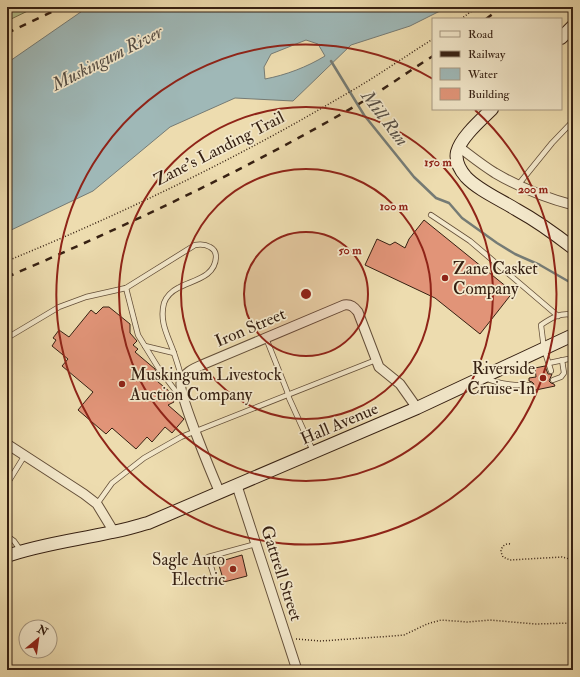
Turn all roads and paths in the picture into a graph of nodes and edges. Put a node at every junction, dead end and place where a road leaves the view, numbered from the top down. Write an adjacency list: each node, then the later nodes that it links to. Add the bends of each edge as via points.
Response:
1 (477, 7): 2 (path)
2 (462, 18)
3 (573, 26): 4 (main road)
4 (562, 37)
5 (432, 40): 13 (path, Zane's Landing Trail, via 346,95 228,159)
6 (491, 110): 8 (main road)
7 (573, 121): 9 (lane)
8 (459, 147): 9 (street, via 488,169); 12 (main road, via 457,160 465,176 541,224)
9 (518, 185): 10 (street)
10 (573, 205)
11 (431, 215): 16 (lane, via 470,241)
12 (573, 248)
13 (7, 261)
14 (126, 288): 18 (lane, via 86,297 59,307); 20 (lane, via 135,326); 22 (lane, via 196,245 202,244 213,249 216,258 210,271 178,287 164,301 163,324)
15 (573, 315): 16 (lane, via 564,313)
16 (558, 316): 21 (lane, via 548,319 541,325)
17 (573, 335): 21 (main road, Hall Avenue)
18 (7, 338)
19 (266, 338): 24 (street, Iron Street, via 344,305 351,305 358,312); 28 (street, Iron Street, via 204,364); 32 (lane)
20 (145, 346): 22 (lane); 33 (lane)
21 (544, 349): 26 (lane); 29 (main road, Hall Avenue)
22 (174, 353): 28 (lane)
23 (573, 358): 25 (lane)
24 (376, 360): 32 (lane); 34 (street, via 379,367 400,384)
25 (562, 360): 26 (lane); 30 (lane, via 564,373)
26 (549, 363): 27 (lane)
27 (551, 371)
28 (183, 377): 33 (street, via 180,386)
29 (483, 378): 31 (lane, via 496,383); 34 (main road, Hall Avenue)
30 (553, 380)
31 (530, 385)
32 (288, 394): 35 (lane); 37 (lane)
33 (184, 402): 35 (street)
34 (417, 408): 37 (main road, Hall Avenue)
35 (196, 432): 41 (street); 42 (lane, via 181,437 144,458 112,483)
36 (7, 444): 38 (street)
37 (314, 453): 40 (main road, Hall Avenue)
38 (25, 455): 39 (lane); 42 (street)
39 (7, 484)
40 (237, 486): 41 (main road, Hall Avenue); 45 (street, Gattrell Street)
41 (220, 493): 43 (main road, Hall Avenue, via 148,523)
42 (97, 504): 43 (street)
43 (114, 532): 47 (main road, Hall Avenue)
44 (7, 536): 47 (lane)
45 (256, 544): 50 (lane, via 208,557); 52 (street, Gattrell Street)
46 (510, 544): 49 (path, via 505,544 501,552 503,557 510,560 562,557)
47 (21, 551): 48 (main road, Hall Avenue)
48 (7, 556)
49 (573, 560)
50 (215, 579)
51 (573, 623): 52 (path, via 441,620 393,636 321,641)
52 (286, 637): 53 (street, Gattrell Street)
53 (297, 670)

